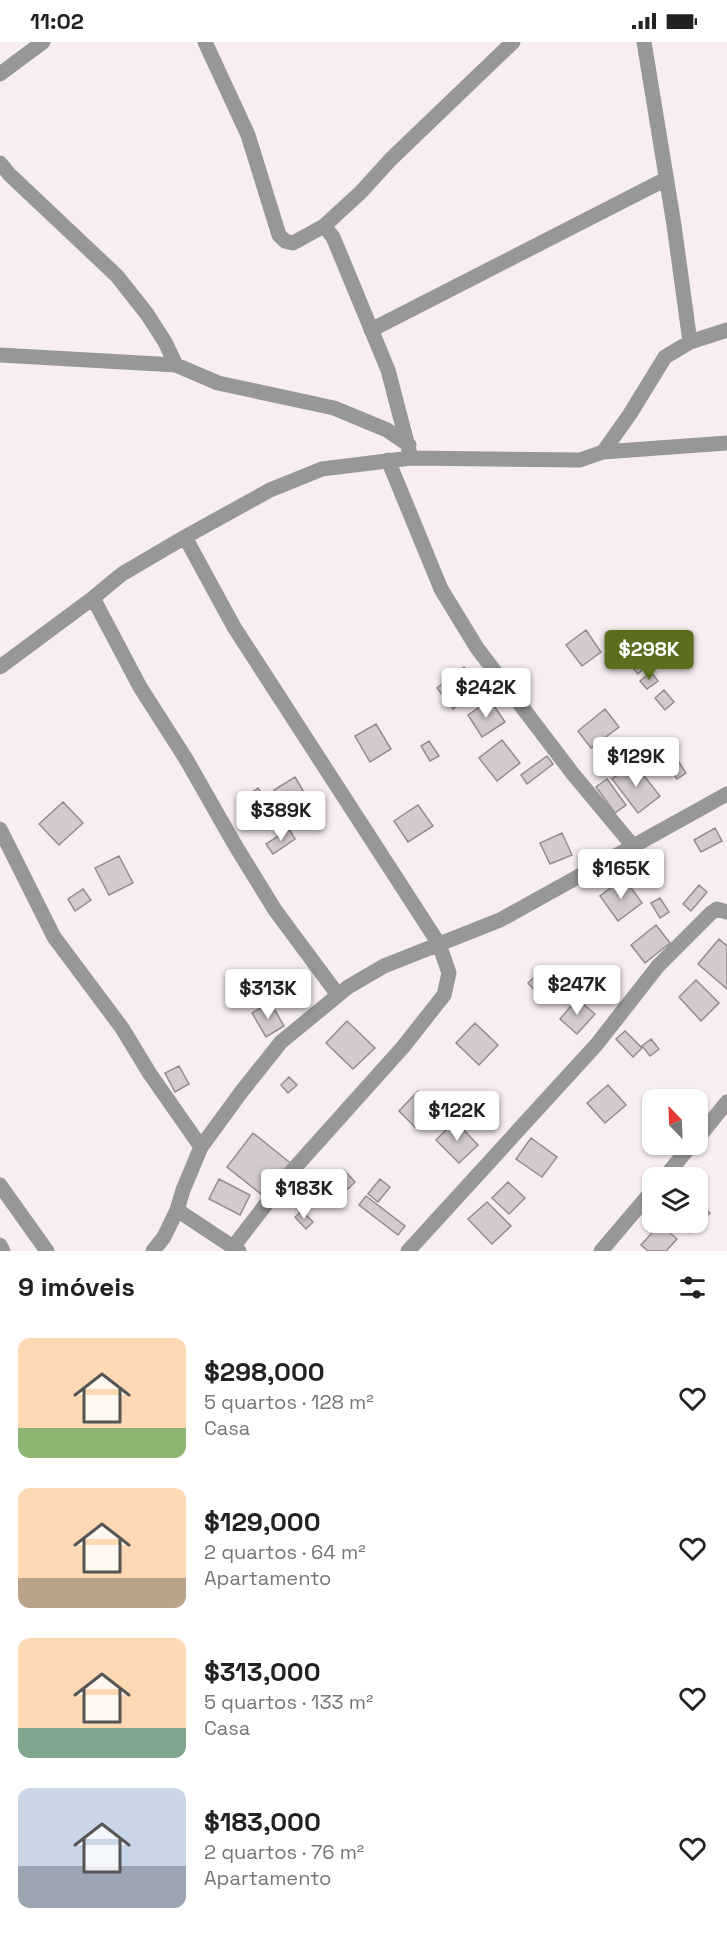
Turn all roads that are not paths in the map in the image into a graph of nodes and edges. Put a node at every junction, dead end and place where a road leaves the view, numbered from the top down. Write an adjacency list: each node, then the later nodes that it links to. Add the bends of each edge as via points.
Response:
1 (43, 42): 5 (street)
2 (205, 42): 8 (street, via 248,135 279,235 293,243)
3 (513, 42): 8 (street)
4 (644, 42): 7 (street)
5 (0, 74)
6 (0, 163): 13 (street, via 117,276 147,314)
7 (666, 178): 9 (street); 11 (street)
8 (324, 226): 9 (street, via 336,244)
9 (371, 330): 15 (street, via 388,370)
10 (727, 330): 11 (street)
11 (690, 342): 16 (street, via 665,357)
12 (0, 355): 13 (street)
13 (176, 365): 15 (street, via 218,383 334,408 387,430)
14 (727, 443): 16 (street)
15 (410, 452): 16 (street, via 580,460); 17 (street)
16 (603, 452)
17 (388, 460): 18 (street, via 322,469 270,490); 23 (street, via 441,589 477,648)
18 (185, 537): 19 (street, via 122,574); 25 (street, via 234,627)
19 (93, 598): 20 (street); 26 (street, via 140,687 241,855 275,910)
20 (0, 667)
21 (727, 794): 23 (street)
22 (0, 830): 29 (street, via 54,937 122,1028)
23 (633, 846): 25 (street, via 500,920)
24 (727, 912): 40 (street, via 717,909 711,913 658,966 597,1044)
25 (439, 944): 26 (street, via 384,966); 36 (street, via 449,973 444,995 291,1172)
26 (338, 995): 29 (street, via 281,1042)
27 (727, 1102): 28 (street)
28 (708, 1126)
29 (201, 1147): 34 (street)
30 (683, 1155): 31 (street)
31 (673, 1167)
32 (0, 1185): 38 (street)
33 (642, 1203): 41 (street)
34 (177, 1210): 36 (street); 39 (street)
35 (0, 1245): 37 (street)
36 (236, 1249)
37 (3, 1251)
38 (47, 1251)
39 (153, 1251)
40 (408, 1251)
41 (601, 1251)

